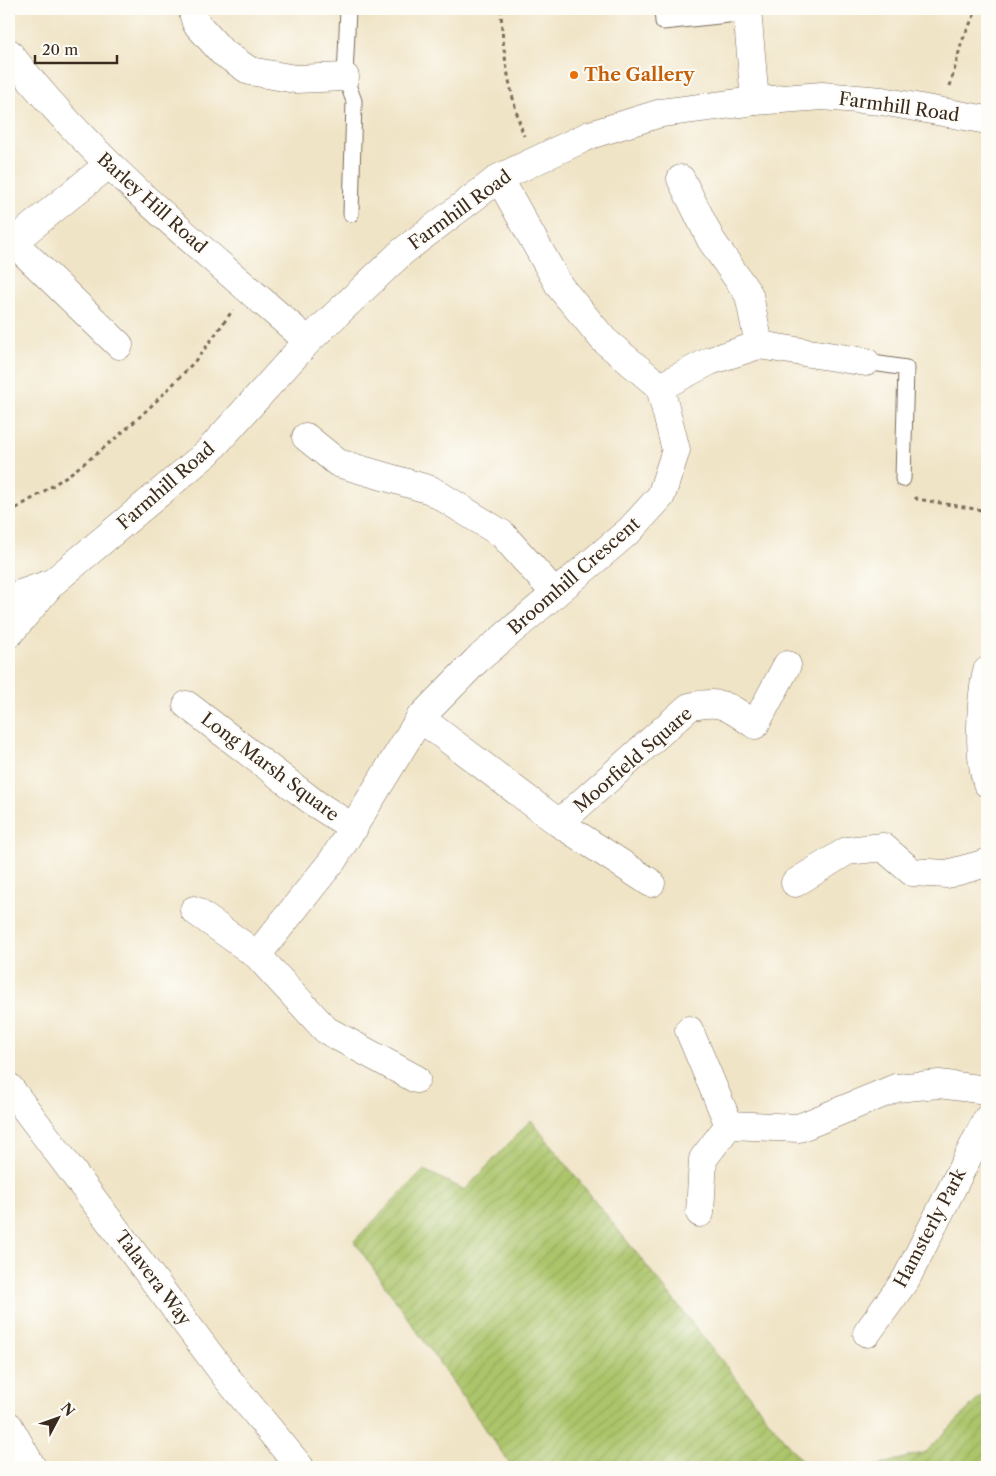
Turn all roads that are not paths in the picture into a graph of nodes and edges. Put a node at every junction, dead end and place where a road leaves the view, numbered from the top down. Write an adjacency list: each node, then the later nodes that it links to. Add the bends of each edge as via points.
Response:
1 (192, 9): 6 (street, via 196,22 222,52 250,71 295,79)
2 (348, 9): 6 (lane)
3 (662, 9): 4 (lane, via 663,22)
4 (747, 11): 7 (street)
5 (9, 53): 9 (street, Barley Hill Road, via 32,84)
6 (345, 77): 12 (lane, via 354,101)
7 (755, 101): 8 (street, Farmhill Road, via 822,96 882,101); 10 (street, Farmhill Road, via 661,113 590,135)
8 (987, 120)
9 (108, 165): 13 (street); 14 (street, Barley Hill Road)
10 (499, 178): 14 (street, Farmhill Road, via 402,252); 18 (street, via 560,287 604,340)
11 (681, 179): 16 (street, via 711,240 749,294)
12 (351, 214)
13 (11, 243): 15 (street)
14 (308, 341): 21 (street, Farmhill Road, via 207,454)
15 (119, 345)
16 (759, 345): 17 (street); 18 (street, via 710,361)
17 (866, 362): 20 (lane, via 906,368)
18 (660, 387): 22 (street, Broomhill Crescent, via 676,450 660,496 630,530)
19 (306, 438): 22 (street, via 338,462 431,490 502,534)
20 (902, 479)
21 (52, 583): 23 (street, Farmhill Road); 24 (street, Farmhill Road)
22 (555, 593): 28 (street, Broomhill Crescent, via 477,660)
23 (9, 598)
24 (9, 634)
25 (787, 665): 30 (street, Moorfield Square, via 755,724 727,706 709,702 689,707)
26 (987, 671): 29 (street, via 982,692 983,770)
27 (187, 705): 31 (street, Long Marsh Square, via 316,804)
28 (420, 718): 30 (street, Moorfield Square); 31 (street, Broomhill Crescent)
29 (987, 783)
30 (559, 823): 33 (street, Moorfield Square)
31 (354, 828): 36 (street, Broomhill Crescent, via 333,860)
32 (987, 863): 34 (street, via 947,874 912,872 883,847 846,851)
33 (651, 883)
34 (796, 883)
35 (194, 910): 36 (street)
36 (257, 955): 38 (street, via 326,1030)
37 (689, 1030): 42 (street)
38 (416, 1079)
39 (9, 1087): 47 (street, Talavera Way, via 228,1378)
40 (987, 1090): 42 (street, via 939,1084 896,1088 799,1128)
41 (987, 1119): 44 (street, Hamsterly Park, via 906,1279)
42 (729, 1125): 43 (street, via 703,1159)
43 (700, 1213)
44 (867, 1333)
45 (9, 1426): 46 (street)
46 (32, 1467)
47 (300, 1467)

